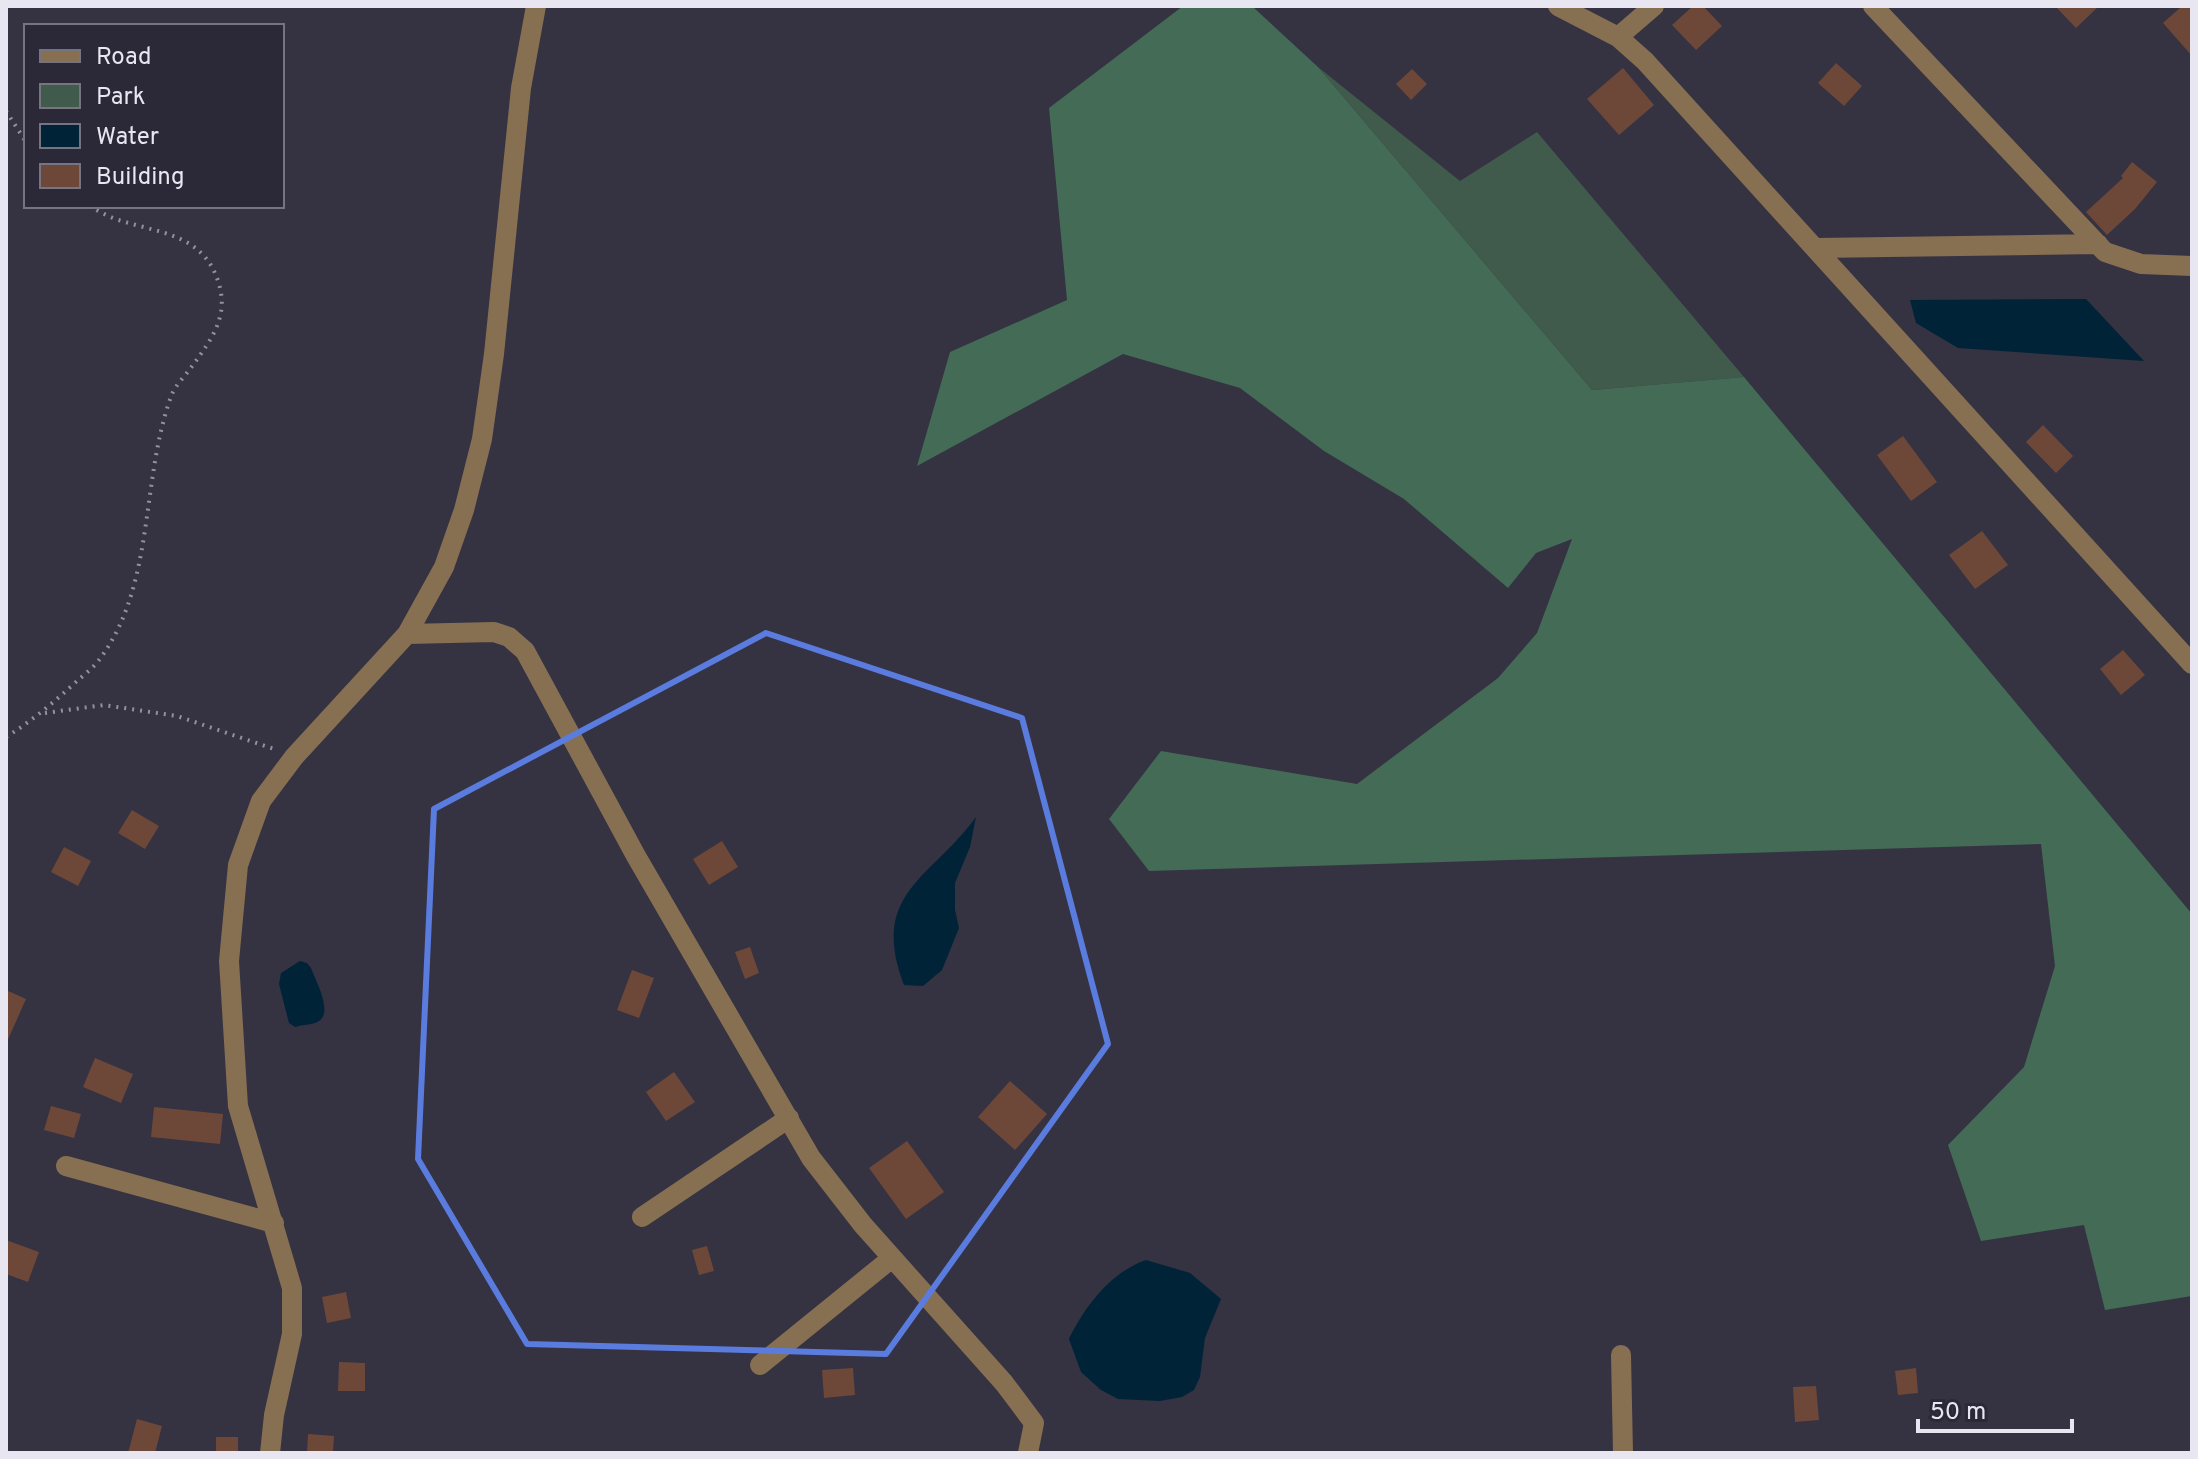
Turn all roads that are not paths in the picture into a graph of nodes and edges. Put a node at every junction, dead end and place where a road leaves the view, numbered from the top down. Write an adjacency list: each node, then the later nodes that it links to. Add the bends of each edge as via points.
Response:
1 (536, 6): 9 (street, via 521,88 482,439 444,567)
2 (1558, 6): 5 (street)
3 (1654, 6): 5 (street)
4 (1873, 6): 6 (street)
5 (1618, 37): 7 (street)
6 (2098, 244): 7 (street); 8 (street, via 2105,252 2141,264)
7 (1816, 248): 10 (street)
8 (2192, 266)
9 (407, 634): 11 (street, via 494,632 525,651 636,856); 14 (street, via 294,757 261,801 238,865 229,961 238,1106)
10 (2192, 664)
11 (789, 1118): 13 (street); 15 (street, via 811,1158)
12 (66, 1166): 14 (street)
13 (642, 1217)
14 (274, 1223): 18 (street, via 292,1288 292,1334)
15 (892, 1258): 17 (street); 19 (street, via 1034,1423)
16 (1621, 1355): 20 (street)
17 (760, 1365)
18 (270, 1453)
19 (1028, 1453)
20 (1623, 1453)

